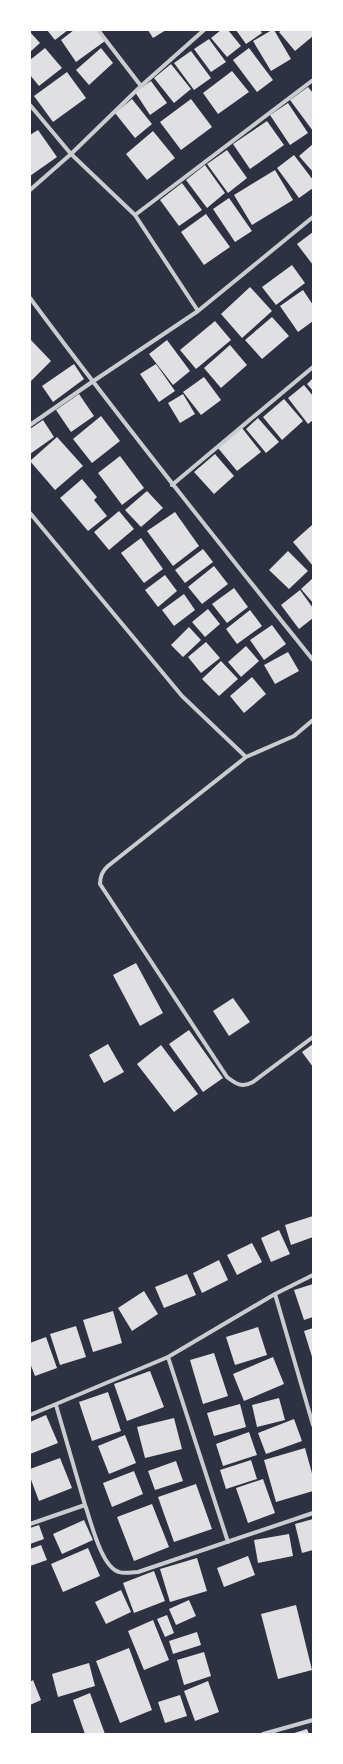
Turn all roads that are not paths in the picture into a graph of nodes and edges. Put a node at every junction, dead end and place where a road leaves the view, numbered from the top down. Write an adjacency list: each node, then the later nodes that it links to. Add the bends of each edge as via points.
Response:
1 (98, 30): 4 (street)
2 (204, 30): 4 (street)
3 (313, 80): 8 (street)
4 (141, 86): 6 (street)
5 (30, 105): 6 (street)
6 (71, 154): 7 (street); 8 (street)
7 (30, 190)
8 (135, 215): 11 (street)
9 (313, 217): 11 (street)
10 (30, 298): 13 (street)
11 (198, 311): 13 (street)
12 (313, 367): 15 (street)
13 (92, 382): 14 (street); 15 (street)
14 (30, 425)
15 (172, 485): 17 (street)
16 (30, 513): 19 (street, via 182,696)
17 (313, 660)
18 (313, 720): 19 (street, via 294,736)
19 (246, 757): 20 (street, via 103,870 100,884 227,1077 236,1084 245,1086 253,1082)
20 (313, 1037)
21 (313, 1275): 22 (street)
22 (275, 1294): 23 (street); 26 (street)
23 (168, 1357): 24 (street); 30 (street)
24 (56, 1406): 25 (street); 27 (street)
25 (30, 1416)
26 (313, 1425)
27 (85, 1505): 29 (street); 30 (street, via 102,1554 110,1567 119,1573 138,1572)
28 (313, 1512): 30 (street)
29 (30, 1524)
30 (228, 1542)
31 (313, 1720): 32 (street)
32 (263, 1734)

